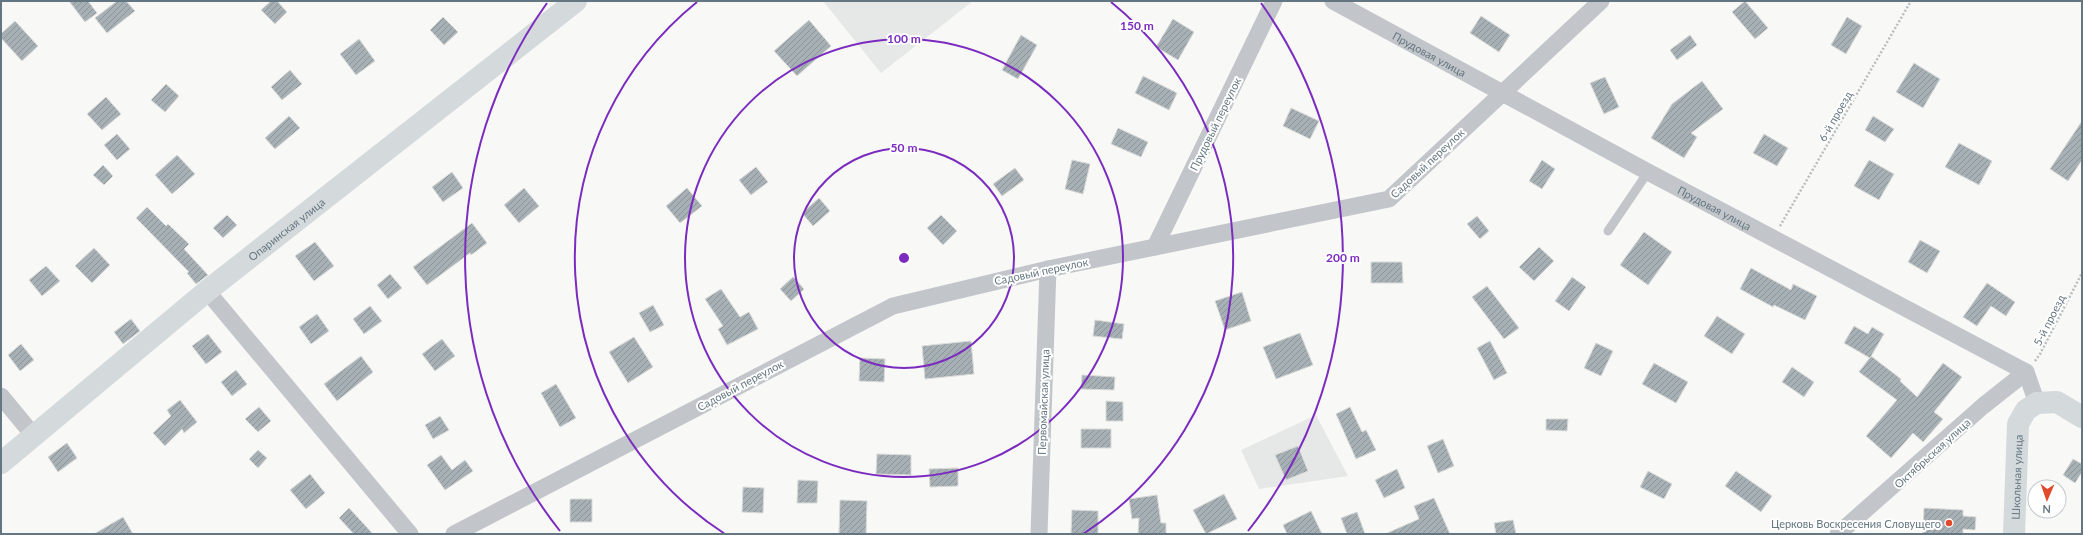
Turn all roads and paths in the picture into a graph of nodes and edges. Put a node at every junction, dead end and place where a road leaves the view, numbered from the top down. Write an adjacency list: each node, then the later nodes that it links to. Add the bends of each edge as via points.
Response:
1 (576, 1): 13 (main road, Опаринская улица)
2 (1274, 1): 10 (street, Прудовый переулок)
3 (1333, 1): 6 (street, Прудовая улица)
4 (1601, 1): 6 (street, Садовый переулок)
5 (1910, 1): 9 (path, 6-й проезд)
6 (1502, 93): 7 (street, Прудовая улица); 10 (street, Садовый переулок, via 1389,199)
7 (1648, 172): 8 (lane); 9 (street, Прудовая улица)
8 (1608, 231)
9 (1773, 239): 14 (street, Прудовая улица)
10 (1155, 247): 11 (street, Садовый переулок)
11 (1048, 269): 21 (street, Садовый переулок, via 893,306); 22 (street, Первомайская улица)
12 (2082, 273): 14 (path, 5-й проезд, via 2040,354)
13 (207, 291): 18 (main road, Опаринская улица); 20 (street)
14 (2026, 372): 16 (street); 23 (street, Октябрьская улица, via 1983,406)
15 (1, 396): 18 (street)
16 (2036, 403): 17 (main road, via 2057,402); 24 (main road, Школьная улица, via 2026,410 2018,424)
17 (2082, 417)
18 (34, 436): 19 (main road, Опаринская улица)
19 (1, 463)
20 (410, 534)
21 (454, 534)
22 (1039, 534)
23 (1838, 534)
24 (2014, 534)

